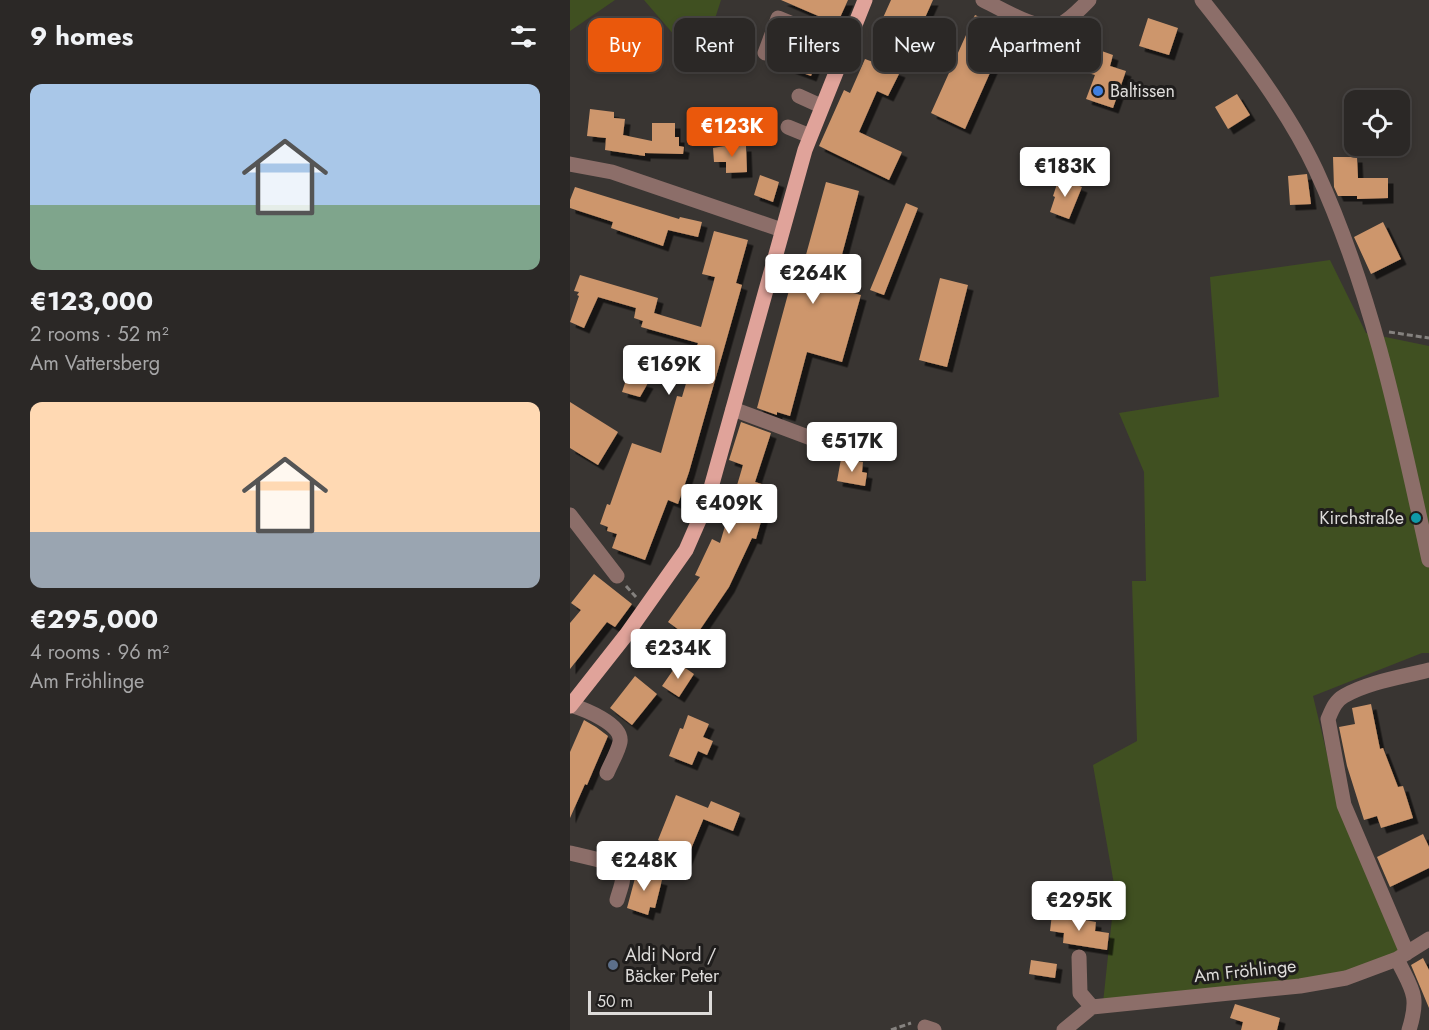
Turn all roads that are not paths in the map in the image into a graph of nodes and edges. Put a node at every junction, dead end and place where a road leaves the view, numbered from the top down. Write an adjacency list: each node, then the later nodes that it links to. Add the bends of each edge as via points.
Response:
1 (865, 0): 6 (main road)
2 (983, 0): 5 (street)
3 (1089, 0): 5 (street, via 1058,27 1033,24)
4 (1202, 0): 19 (street, via 1228,32 1296,135 1340,228 1376,330)
5 (1005, 5)
6 (858, 18)
7 (767, 48): 8 (street)
8 (765, 53)
9 (835, 72): 11 (main road)
10 (799, 96): 11 (street)
11 (821, 106): 13 (main road)
12 (789, 127): 13 (street)
13 (810, 136): 15 (main road)
14 (570, 164): 15 (street, via 612,172)
15 (782, 230): 16 (main road)
16 (733, 409): 17 (street); 22 (main road, via 707,502 686,550)
17 (824, 443)
18 (570, 515): 20 (street)
19 (1429, 560)
20 (617, 576)
21 (1429, 670): 27 (street, via 1342,697 1328,719 1344,805)
22 (570, 705): 23 (street, via 587,710 618,733 620,743)
23 (607, 772)
24 (570, 853): 25 (street, via 619,867 623,875)
25 (617, 900)
26 (1429, 939): 27 (street, Am Fröhlinge)
27 (1402, 956): 29 (street, Am Fröhlinge, via 1346,978 1300,986); 31 (street, via 1416,1009)
28 (1079, 957): 29 (street, via 1080,993)
29 (1092, 1007): 30 (street)
30 (1064, 1030)
31 (1409, 1030)

